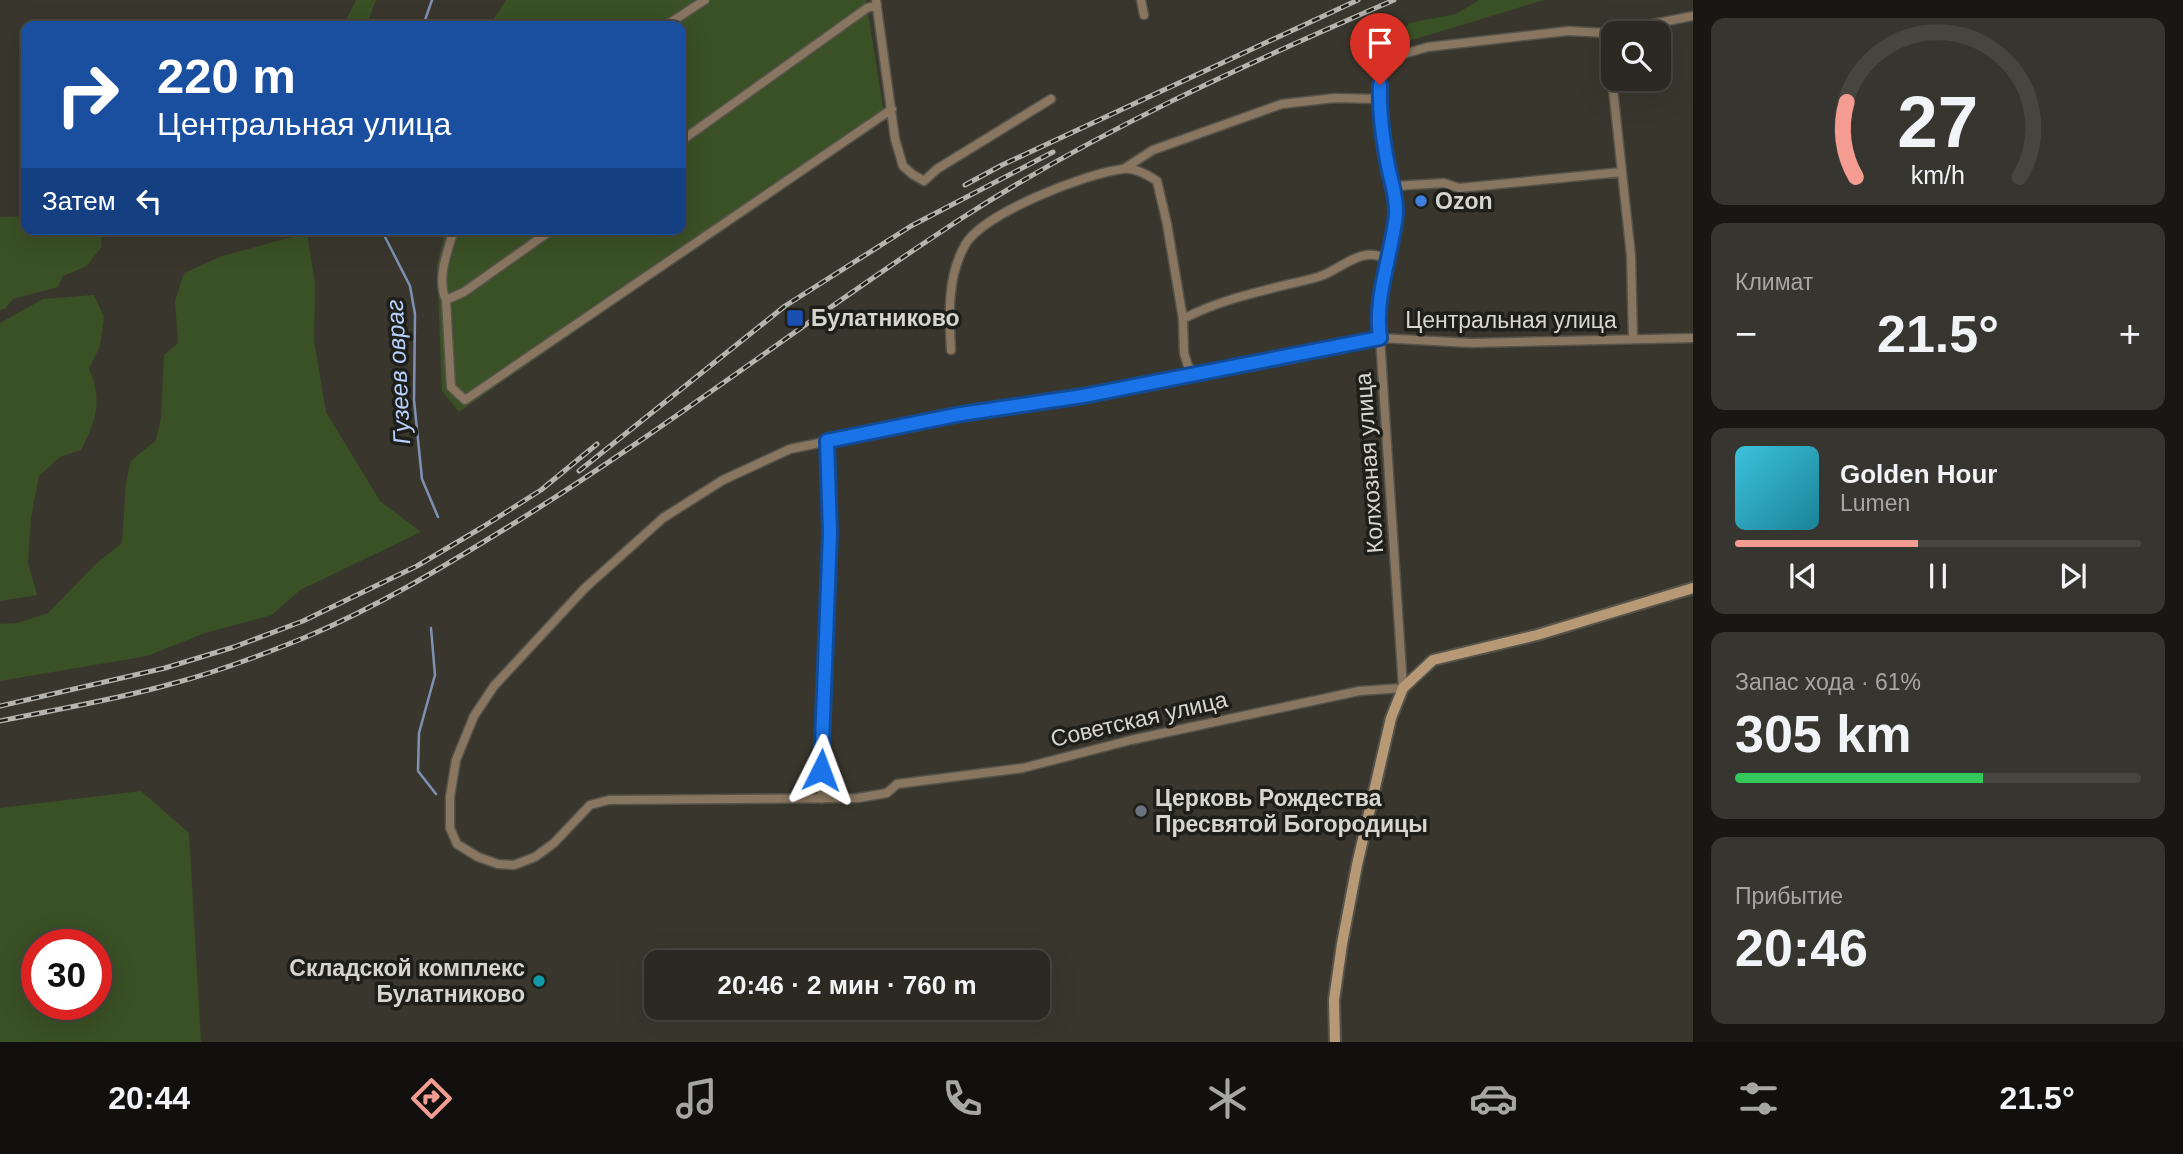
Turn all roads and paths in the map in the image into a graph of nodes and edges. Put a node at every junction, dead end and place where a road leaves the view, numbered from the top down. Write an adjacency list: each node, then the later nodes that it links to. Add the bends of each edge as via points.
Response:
1 (705, 0): 6 (street)
2 (1141, 0): 4 (street)
3 (876, 3): 12 (street); 13 (street)
4 (1144, 15)
5 (1693, 16): 7 (street)
6 (673, 21)
7 (1668, 21)
8 (1601, 33): 11 (street, Колхозная улица, via 1568,31 1428,47 1400,55 1380,71)
9 (1614, 91): 15 (street)
10 (1051, 99): 12 (street, via 924,181 903,166)
11 (1380, 99): 14 (street, via 1282,104 1153,150); 16 (street, Колхозная улица, via 1388,169)
12 (892, 109): 20 (street, via 465,400 451,387)
13 (686, 137)
14 (1125, 168): 21 (street, via 1157,181); 25 (street, via 1026,201 981,227 965,244 952,282)
15 (1622, 172): 16 (street, via 1459,188 1444,183); 24 (street)
16 (1395, 186): 19 (street, Колхозная улица, via 1396,213)
17 (452, 235): 20 (street, via 443,270)
18 (545, 235): 20 (street)
19 (1388, 259): 21 (street, via 1363,256 1319,277 1265,288); 22 (street, Колхозная улица, via 1377,321)
20 (446, 300)
21 (1183, 319): 26 (street, via 1184,353)
22 (1380, 338): 24 (street, Центральная улица, via 1471,343); 26 (street, Центральная улица); 29 (street, Колхозная улица)
23 (1693, 338): 24 (street, Центральная улица)
24 (1633, 340)
25 (951, 350)
26 (1195, 373): 27 (street, Центральная улица)
27 (827, 441): 30 (street, via 830,533); 30 (street, Центральная улица, via 790,449 723,480 663,518 585,588 494,687 474,716 456,760 450,828 457,844 478,857 514,865 554,843 590,805 609,800)
28 (1693, 588): 29 (street, via 1549,632 1433,660)
29 (1403, 688): 30 (street, Советская улица, via 1359,691 1023,768 897,784 887,793 858,798); 31 (street, via 1394,707 1347,914 1335,987)
30 (822, 799)
31 (1335, 1042)

